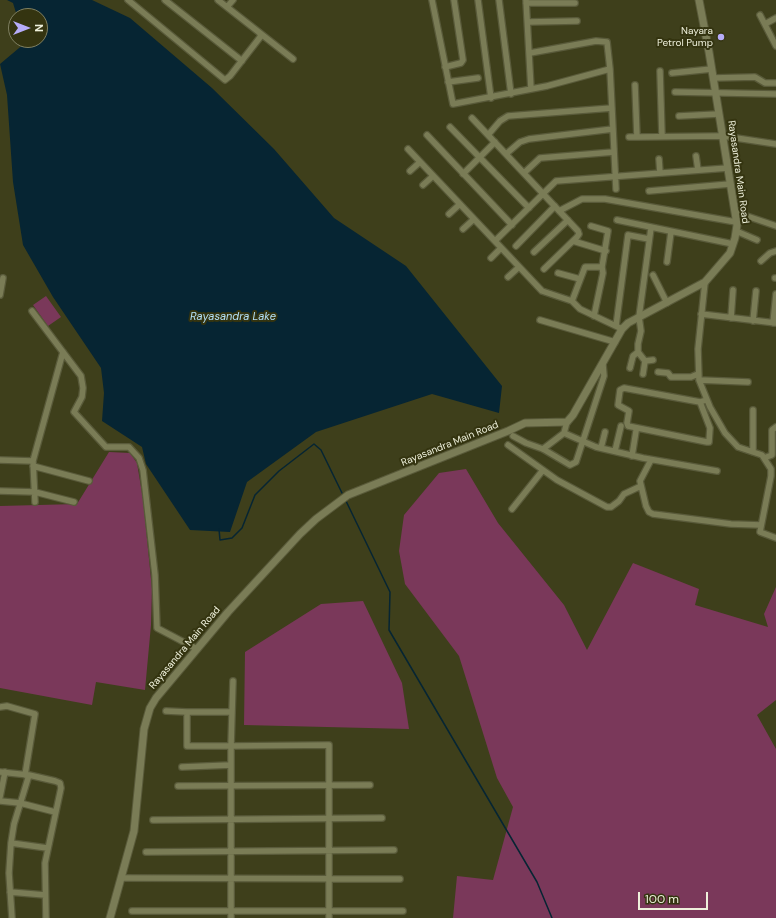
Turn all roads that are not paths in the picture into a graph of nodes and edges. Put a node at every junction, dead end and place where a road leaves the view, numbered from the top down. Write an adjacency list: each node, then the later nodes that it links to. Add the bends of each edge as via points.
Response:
1 (128, 0): 22 (street, via 225,80)
2 (165, 0): 22 (street)
3 (218, 0): 12 (street)
4 (233, 0): 12 (street)
5 (432, 0): 23 (street)
6 (454, 0): 23 (street, via 463,60 461,63)
7 (478, 0): 38 (street)
8 (500, 0): 36 (street)
9 (699, 0): 25 (street, Rayasandra Main Road)
10 (526, 2): 11 (street); 15 (street)
11 (575, 2)
12 (227, 7): 18 (street)
13 (760, 15): 17 (street)
14 (776, 18): 17 (street)
15 (528, 22): 16 (street); 20 (street)
16 (577, 22)
17 (765, 24): 19 (street)
18 (260, 34): 21 (street); 22 (street)
19 (776, 44)
20 (530, 52): 24 (street, via 596,41 607,42); 33 (street)
21 (293, 59)
22 (242, 61)
23 (445, 67): 30 (street)
24 (610, 69): 33 (street); 39 (street)
25 (712, 69): 27 (street); 29 (street, Rayasandra Main Road)
26 (660, 71): 47 (street)
27 (672, 73)
28 (478, 78): 30 (street)
29 (713, 78): 31 (street, via 755,77 765,83); 35 (street, Rayasandra Main Road)
30 (448, 82): 38 (street, via 453,104)
31 (776, 83)
32 (635, 85): 49 (street)
33 (531, 89): 36 (street)
34 (675, 92): 35 (street)
35 (716, 93): 37 (street); 40 (street, Rayasandra Main Road)
36 (511, 94): 38 (street)
37 (776, 94)
38 (491, 98)
39 (612, 108): 44 (street); 46 (street, via 508,116)
40 (719, 114): 41 (street); 48 (street, Rayasandra Main Road)
41 (679, 116)
42 (472, 118): 46 (street)
43 (450, 127): 57 (street)
44 (613, 129): 54 (street); 55 (street, via 529,139 520,142)
45 (427, 135): 65 (street)
46 (488, 135): 51 (street)
47 (662, 136): 48 (street); 49 (street)
48 (723, 136): 52 (street); 60 (street, Rayasandra Main Road)
49 (637, 137): 50 (street)
50 (629, 138)
51 (495, 142): 55 (street); 57 (street)
52 (776, 144)
53 (408, 149): 59 (street)
54 (614, 152): 63 (street, via 540,158); 67 (street)
55 (506, 154): 63 (street)
56 (696, 156): 61 (street)
57 (480, 158): 65 (street); 74 (street)
58 (659, 159): 64 (street)
59 (420, 162): 62 (street); 66 (street)
60 (728, 168): 61 (street); 68 (street, Rayasandra Main Road)
61 (698, 170): 64 (street)
62 (410, 171)
63 (524, 173): 72 (street)
64 (660, 173): 67 (street)
65 (463, 174): 82 (street)
66 (433, 176): 69 (street); 73 (street)
67 (616, 176): 70 (street); 72 (street, via 556,180)
68 (730, 184): 71 (street); 76 (street, Rayasandra Main Road)
69 (423, 185)
70 (616, 189)
71 (649, 191)
72 (543, 194): 74 (street); 75 (street)
73 (460, 204): 77 (street); 78 (street)
74 (529, 208): 82 (street)
75 (557, 208): 79 (street); 81 (street, via 582,199 605,199); 94 (street)
76 (735, 212): 81 (street, Rayasandra Main Road); 84 (street)
77 (449, 214)
78 (474, 219): 86 (street); 91 (street)
79 (568, 220): 92 (street, via 579,234); 98 (street)
80 (617, 220): 85 (street)
81 (736, 222): 87 (street, Rayasandra Main Road)
82 (512, 225): 91 (street)
83 (591, 226): 96 (street, via 608,231)
84 (776, 226)
85 (651, 228): 88 (street); 89 (street)
86 (463, 229)
87 (736, 231): 90 (street); 93 (street, Rayasandra Main Road)
88 (671, 232): 93 (street); 101 (street)
89 (649, 239): 120 (street); 125 (street, via 628,235)
90 (757, 240)
91 (495, 241): 95 (street)
92 (573, 241): 96 (street); 104 (street)
93 (733, 244): 110 (street, Rayasandra Main Road, via 730,253)
94 (516, 246)
95 (501, 248): 99 (street); 102 (street)
96 (606, 251): 103 (street)
97 (776, 251): 100 (street)
98 (534, 252)
99 (491, 258)
100 (760, 261)
101 (667, 262)
102 (519, 267): 107 (street); 115 (street, via 542,291)
103 (602, 267): 109 (street, via 585,267); 119 (street)
104 (544, 269)
105 (558, 273): 109 (street)
106 (653, 275): 116 (street)
107 (508, 277)
108 (3, 278): 114 (street)
109 (580, 278): 115 (street)
110 (705, 282): 116 (street, Rayasandra Main Road); 118 (street)
111 (733, 290): 121 (street)
112 (756, 291): 123 (street)
113 (776, 294): 124 (street)
114 (0, 295)
115 (572, 301): 119 (street, via 580,309)
116 (667, 303): 120 (street, Rayasandra Main Road)
117 (32, 311): 127 (street)
118 (701, 314): 121 (street); 135 (street)
119 (594, 316): 125 (street)
120 (639, 317): 125 (street, Rayasandra Main Road); 128 (street, via 641,331)
121 (731, 318): 123 (street)
122 (540, 320): 126 (street)
123 (753, 320): 124 (street)
124 (774, 323)
125 (619, 327): 126 (street, Rayasandra Main Road)
126 (615, 342): 131 (street, Rayasandra Main Road)
127 (63, 352): 159 (street); 171 (street, via 81,376 83,384 81,401 74,412 106,447 129,448 141,462 155,576 157,628)
128 (638, 352): 130 (street); 132 (street, via 630,356)
129 (653, 360): 130 (street)
130 (645, 361): 134 (street)
131 (603, 365): 140 (street, Rayasandra Main Road); 149 (street, via 604,376)
132 (630, 368)
133 (658, 372): 135 (street, via 668,373 672,378)
134 (643, 374)
135 (699, 377): 136 (street); 137 (street)
136 (748, 382)
137 (706, 400): 138 (street); 141 (street)
138 (700, 402): 144 (street); 144 (street, via 624,388 620,390 618,405 629,411 626,423 628,426 707,442)
139 (753, 410): 154 (street)
140 (567, 422): 147 (street); 171 (street, Rayasandra Main Road, via 526,423 348,495 316,518 300,534)
141 (719, 423): 144 (street); 154 (street, via 738,447)
142 (621, 426): 153 (street)
143 (776, 427): 156 (street, via 772,430 772,455)
144 (710, 428)
145 (636, 431): 155 (street)
146 (605, 432): 151 (street)
147 (564, 433): 149 (street); 152 (street)
148 (513, 436): 152 (street)
149 (584, 441): 151 (street); 152 (street, via 580,456 572,465)
150 (508, 445): 160 (street)
151 (601, 448): 153 (street)
152 (543, 449)
153 (615, 451): 155 (street)
154 (753, 452): 156 (street)
155 (632, 456): 158 (street)
156 (764, 458): 169 (street, via 771,469 771,476)
157 (0, 460): 159 (street)
158 (651, 460): 161 (street); 163 (street)
159 (33, 463): 162 (street); 165 (street)
160 (543, 470): 163 (street, via 607,507 611,507 624,494); 168 (street)
161 (717, 471)
162 (89, 481)
163 (640, 486): 169 (street, via 649,512 653,514)
164 (0, 491): 165 (street)
165 (35, 492): 166 (street); 167 (street)
166 (35, 502)
167 (74, 502)
168 (512, 510)
169 (761, 525): 170 (street, via 760,532)
170 (776, 538)
171 (197, 649): 200 (street, Rayasandra Main Road, via 155,699 147,716 134,831)
172 (233, 681): 176 (street)
173 (0, 707): 181 (street, via 7,706 35,714)
174 (166, 711): 175 (street)
175 (187, 712): 176 (street); 177 (street, via 187,746)
176 (232, 712): 177 (street)
177 (231, 746): 178 (street); 185 (street, via 329,746)
178 (231, 765): 179 (street); 184 (street)
179 (182, 767)
180 (3, 772): 181 (street); 186 (street)
181 (27, 775): 188 (street); 189 (street, via 60,783 62,788)
182 (370, 785): 185 (street)
183 (178, 786): 184 (street)
184 (231, 786): 185 (street); 191 (street)
185 (329, 786): 192 (street)
186 (0, 797)
187 (0, 801): 188 (street)
188 (20, 803): 189 (street); 194 (street)
189 (55, 812): 195 (street)
190 (382, 818): 192 (street)
191 (231, 819): 192 (street); 193 (street); 197 (street)
192 (329, 819): 199 (street)
193 (153, 820)
194 (11, 843): 195 (street); 204 (street)
195 (47, 848): 205 (street)
196 (394, 850): 199 (street)
197 (232, 851): 198 (street); 199 (street); 201 (street)
198 (146, 852)
199 (329, 852): 203 (street)
200 (121, 878): 201 (street); 212 (street, Rayasandra Main Road)
201 (232, 878): 203 (street); 207 (street)
202 (400, 879): 203 (street)
203 (329, 880): 209 (street)
204 (10, 892): 205 (street); 210 (street)
205 (44, 896): 211 (street)
206 (132, 911): 207 (street)
207 (231, 911): 209 (street); 213 (street)
208 (403, 911): 209 (street)
209 (329, 915)
210 (12, 918)
211 (46, 918)
212 (110, 918)
213 (231, 918)

